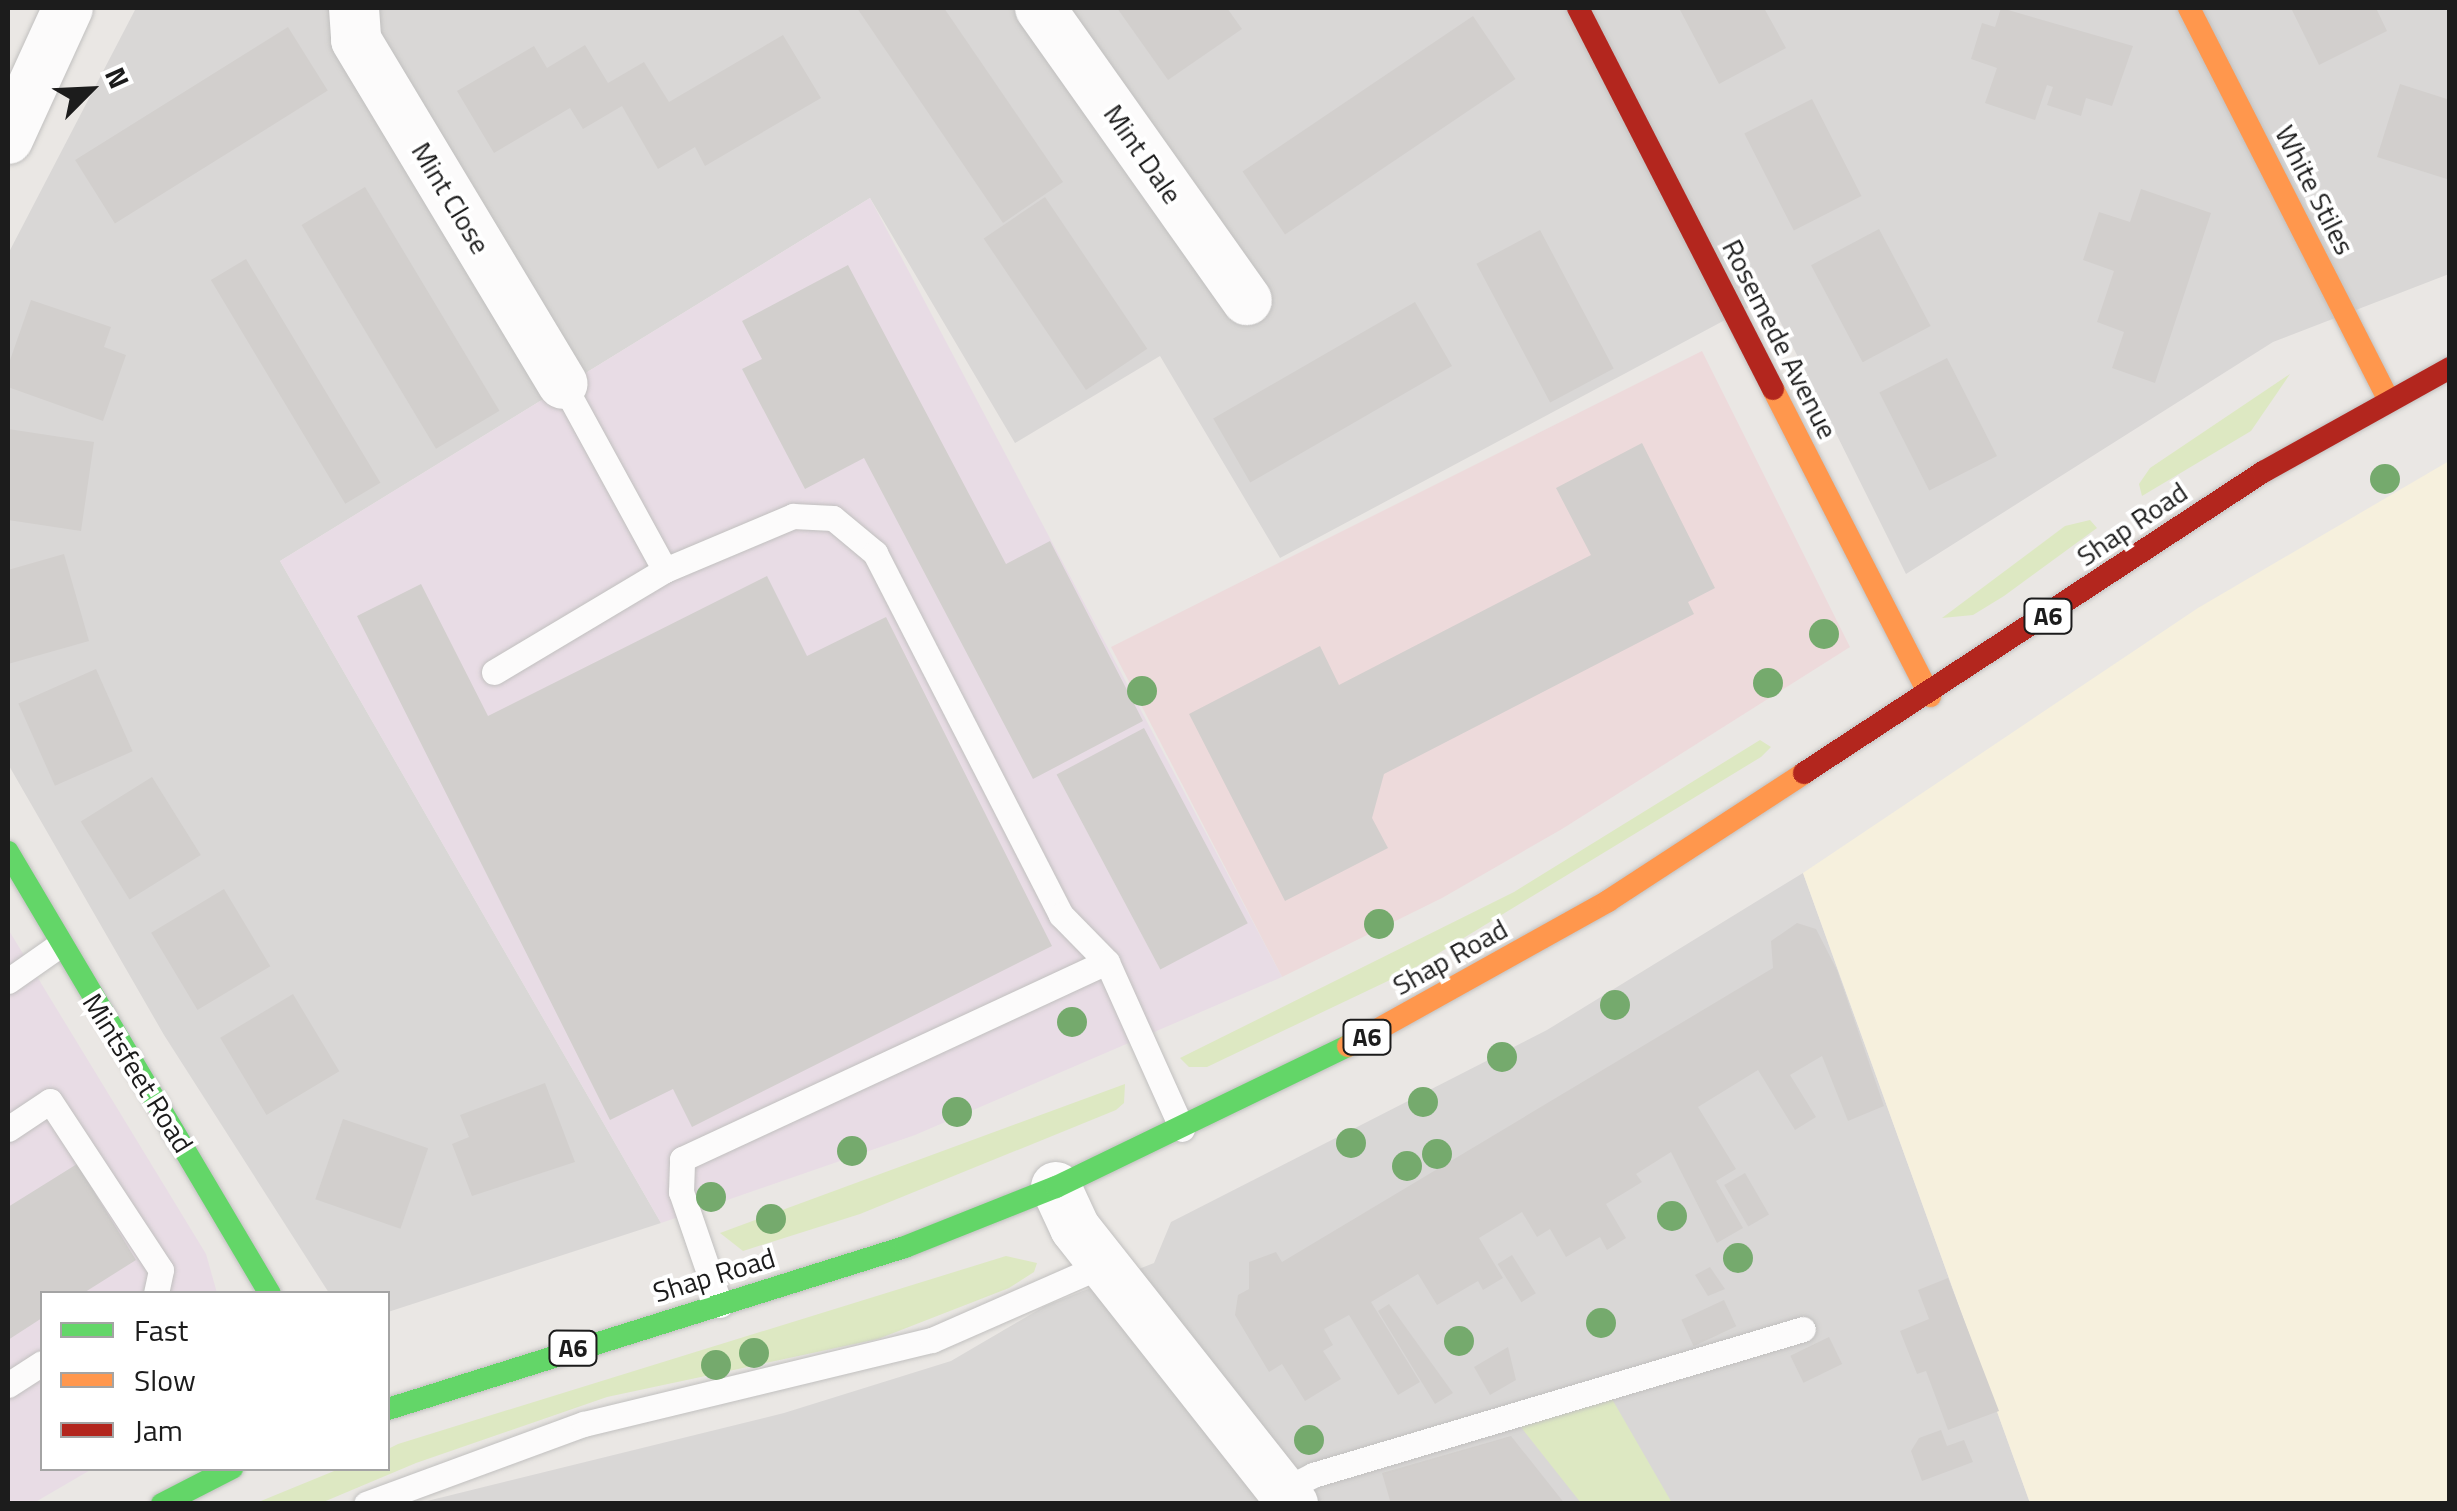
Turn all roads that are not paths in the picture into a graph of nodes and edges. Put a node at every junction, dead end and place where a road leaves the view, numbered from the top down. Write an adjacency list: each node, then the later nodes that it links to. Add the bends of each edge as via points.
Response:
1 (68, 8): 6 (street)
2 (354, 8): 9 (street, Mint Close, via 356,40)
3 (1040, 8): 7 (street, Mint Dale)
4 (1578, 8): 13 (main road, Rosemede Avenue)
5 (2188, 8): 10 (main road, White Stiles)
6 (8, 138)
7 (1247, 300)
8 (2450, 368): 10 (main road, Shap Road / A6)
9 (562, 384): 11 (lane)
10 (2388, 399): 13 (main road, Shap Road / A6, via 2264,472)
11 (665, 570): 12 (lane); 16 (lane, via 793,516 833,518 874,553 1061,915)
12 (494, 672)
13 (1930, 696): 18 (main road, Shap Road / A6, via 1472,981)
14 (8, 852): 15 (main road, Mintsfeet Road)
15 (58, 946): 17 (lane); 23 (main road, Mintsfeet Road)
16 (1106, 962): 18 (lane); 24 (lane, via 682,1160 681,1192)
17 (8, 980)
18 (1182, 1128): 20 (main road, Shap Road / A6)
19 (8, 1129): 22 (lane, via 50,1102 161,1270)
20 (1056, 1186): 21 (street); 24 (main road, Shap Road / A6, via 905,1247)
21 (1103, 1265): 30 (street); 32 (lane, via 932,1340 584,1424)
22 (157, 1291)
23 (268, 1291)
24 (720, 1305): 28 (main road, Shap Road / A6)
25 (1803, 1329): 30 (lane, via 1312,1475)
26 (40, 1364): 27 (lane)
27 (8, 1385)
28 (390, 1408)
29 (226, 1471): 31 (main road)
30 (1279, 1499)
31 (162, 1504)
32 (366, 1504)

